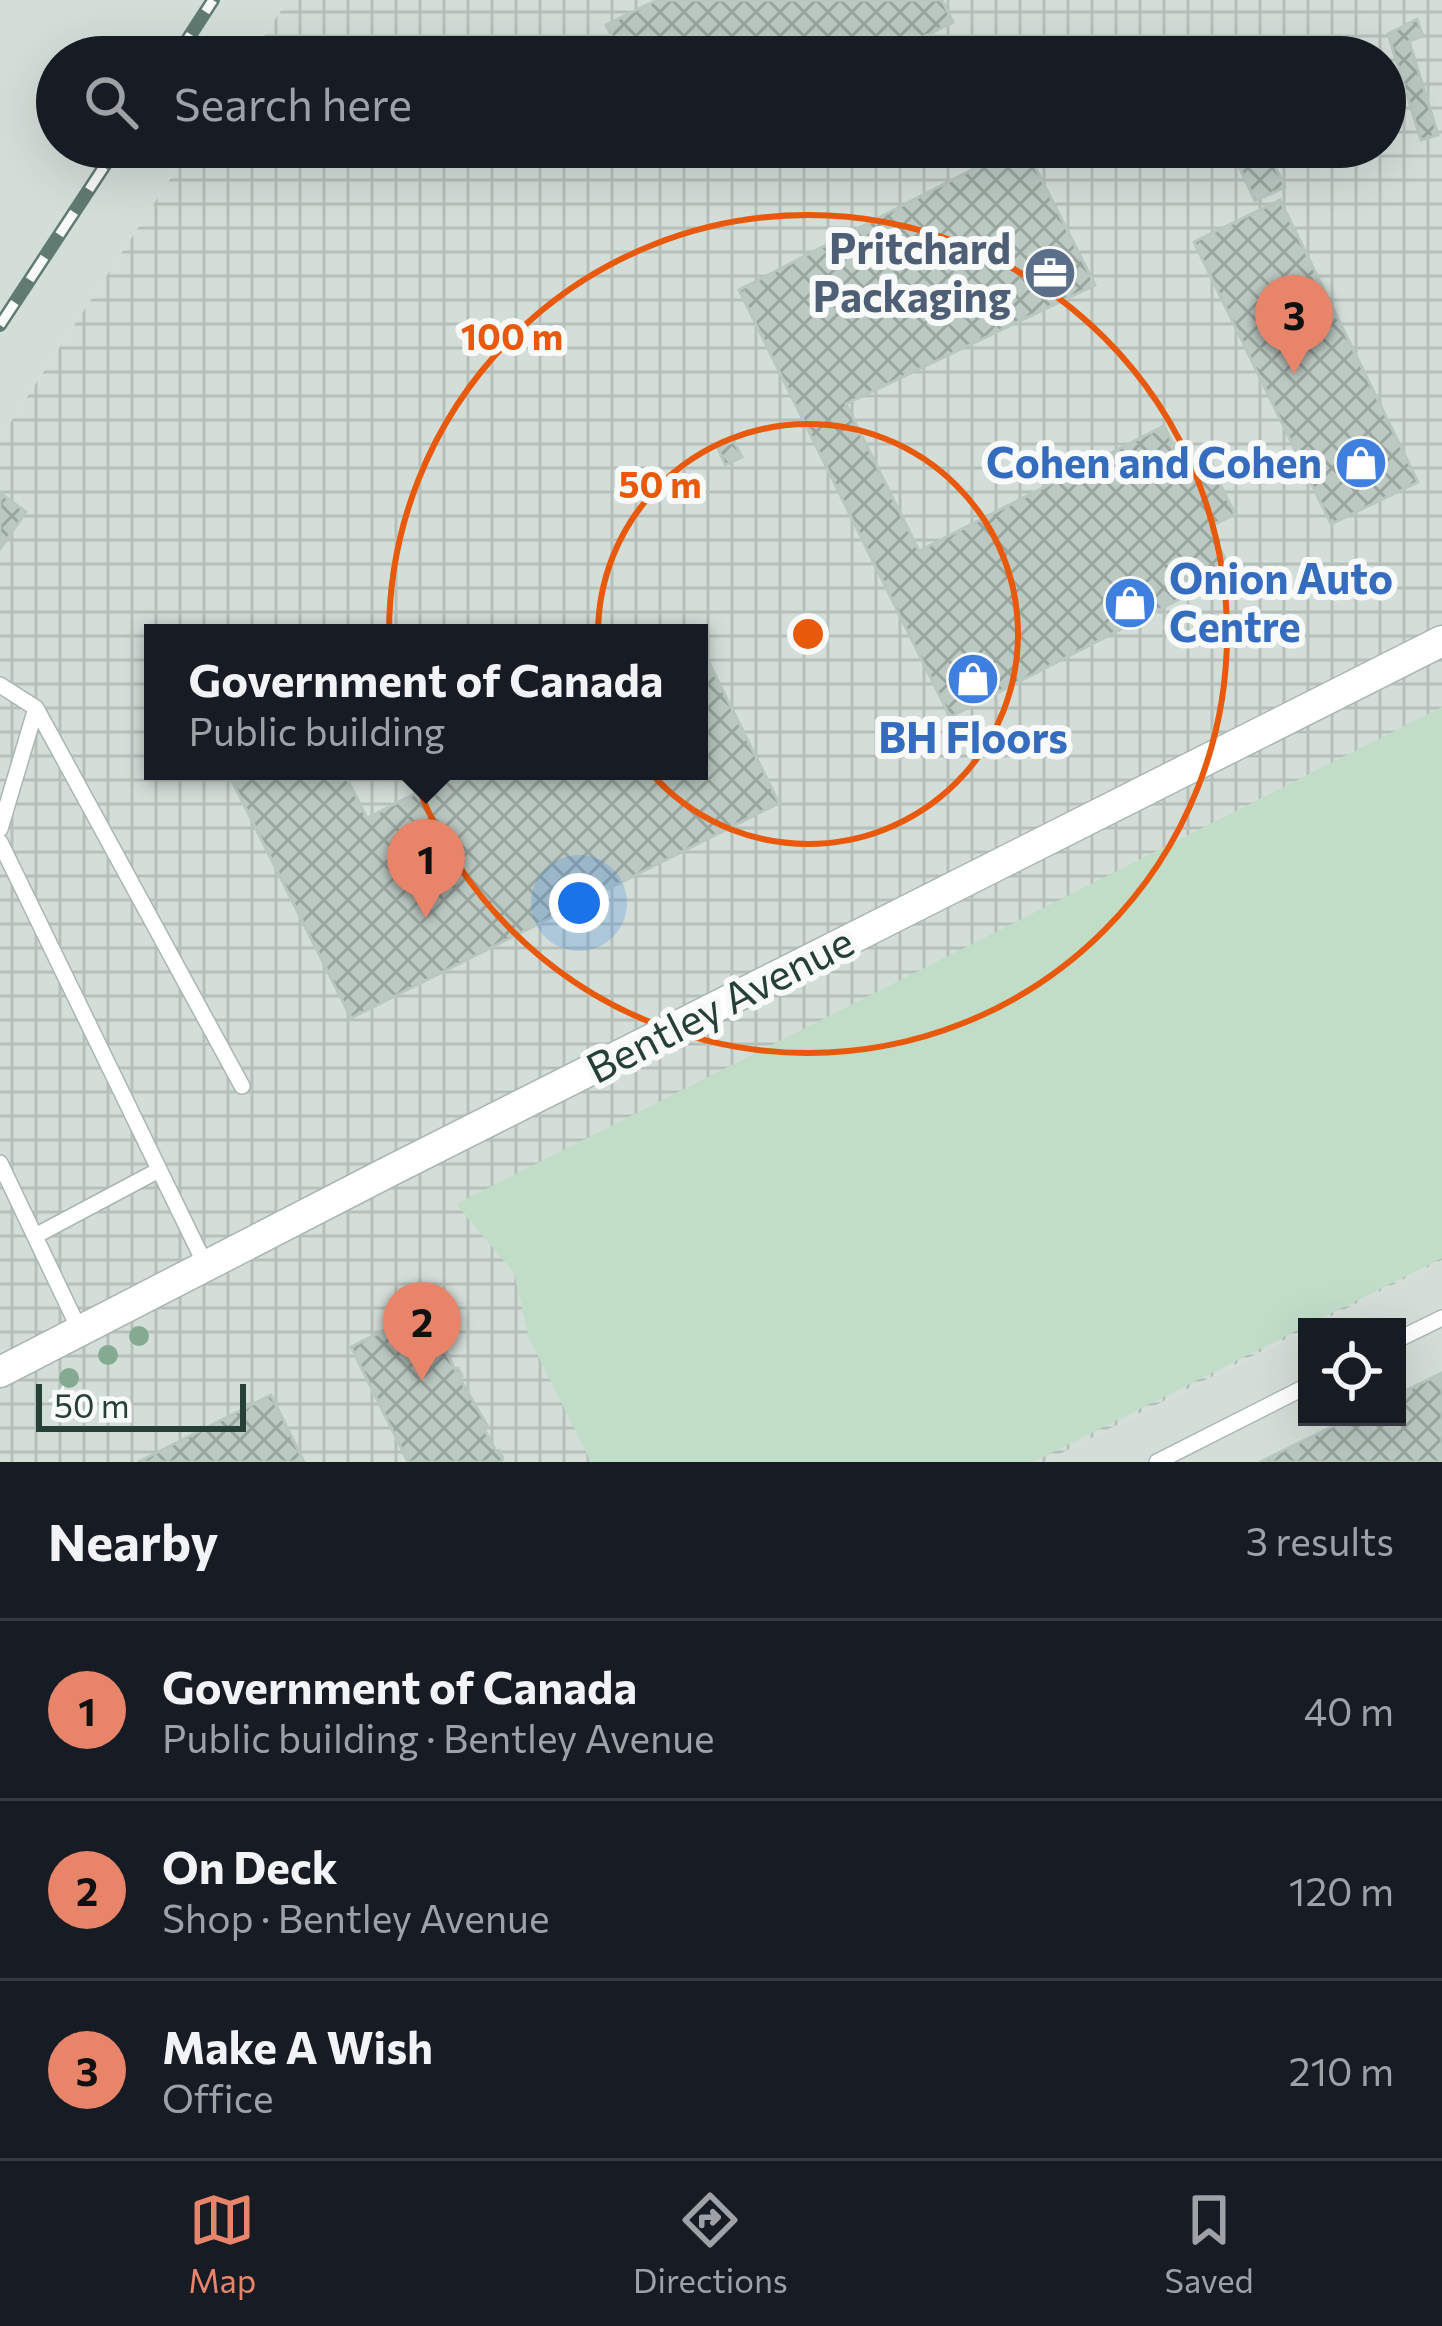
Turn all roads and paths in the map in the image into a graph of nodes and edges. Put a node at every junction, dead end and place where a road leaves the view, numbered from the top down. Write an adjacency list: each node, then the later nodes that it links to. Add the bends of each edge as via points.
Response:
1 (1442, 641): 10 (street, Bentley Avenue)
2 (0, 685): 3 (lane)
3 (36, 708): 4 (lane); 6 (lane)
4 (0, 830)
5 (0, 842): 8 (lane)
6 (242, 1086)
7 (0, 1163): 9 (lane)
8 (159, 1170): 9 (lane); 10 (lane)
9 (35, 1236): 12 (lane)
10 (206, 1266): 12 (street, Bentley Avenue)
11 (1442, 1318): 13 (lane)
12 (80, 1331): 14 (street, Bentley Avenue)
13 (1406, 1336)
14 (0, 1372)
15 (1298, 1391): 16 (lane)
16 (1157, 1462)

